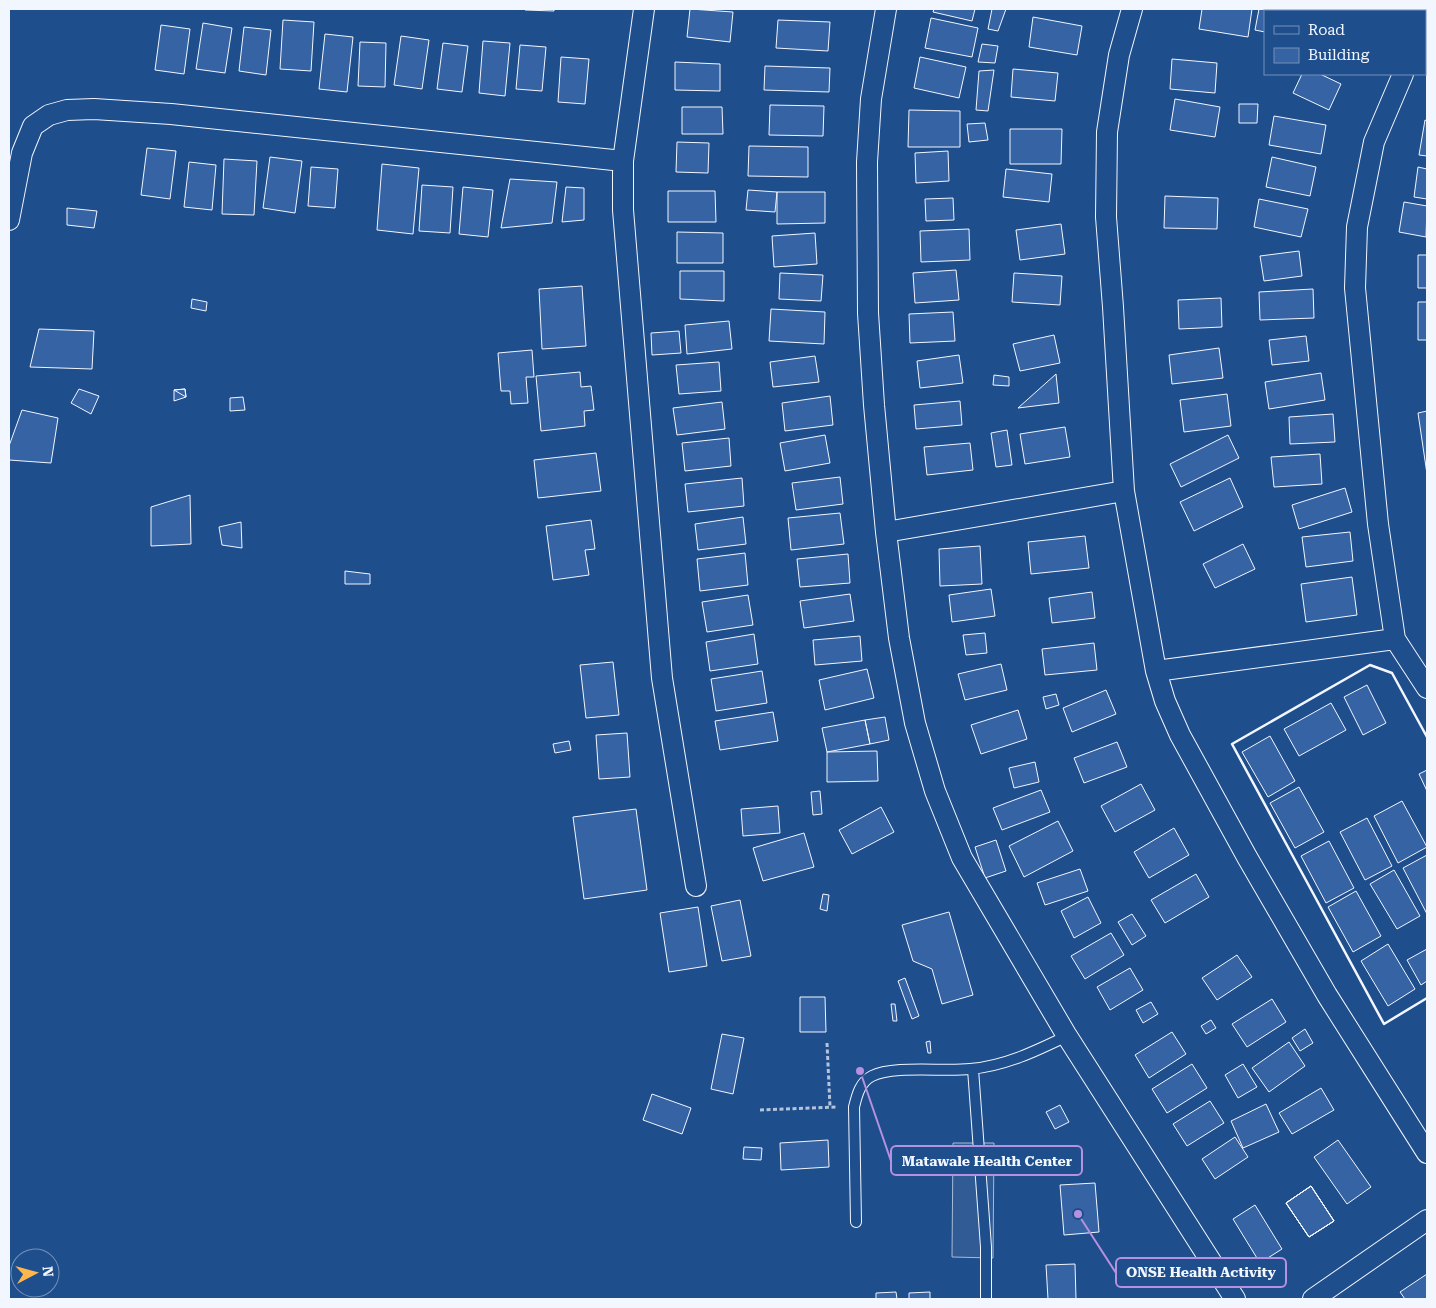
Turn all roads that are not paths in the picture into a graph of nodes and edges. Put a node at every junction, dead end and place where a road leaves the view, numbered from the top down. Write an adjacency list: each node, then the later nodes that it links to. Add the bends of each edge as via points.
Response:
1 (644, 9): 5 (street)
2 (886, 9): 8 (street, via 871,99 867,162 868,313)
3 (1132, 9): 7 (street, via 1119,55 1107,141 1106,216)
4 (1404, 75): 9 (street, via 1374,142 1357,227 1355,288 1378,524)
5 (623, 161): 6 (street, via 171,114 67,110 49,115 33,126 22,152); 12 (street, via 626,261 662,678)
6 (9, 220)
7 (1124, 491): 8 (street); 10 (street)
8 (886, 532): 13 (street, via 900,648 915,723 935,791 962,858)
9 (1395, 639): 10 (street); 11 (street)
10 (1156, 671): 15 (street, via 1180,735 1247,857 1327,995)
11 (1427, 688)
12 (696, 886)
13 (1067, 1036): 14 (lane, via 1027,1055); 19 (street)
14 (973, 1069): 17 (lane, via 890,1071 865,1080 857,1092 854,1107); 18 (lane, via 986,1247)
15 (1427, 1153)
16 (1427, 1220): 20 (street)
17 (856, 1222)
18 (986, 1299)
19 (1235, 1299)
20 (1313, 1299)

